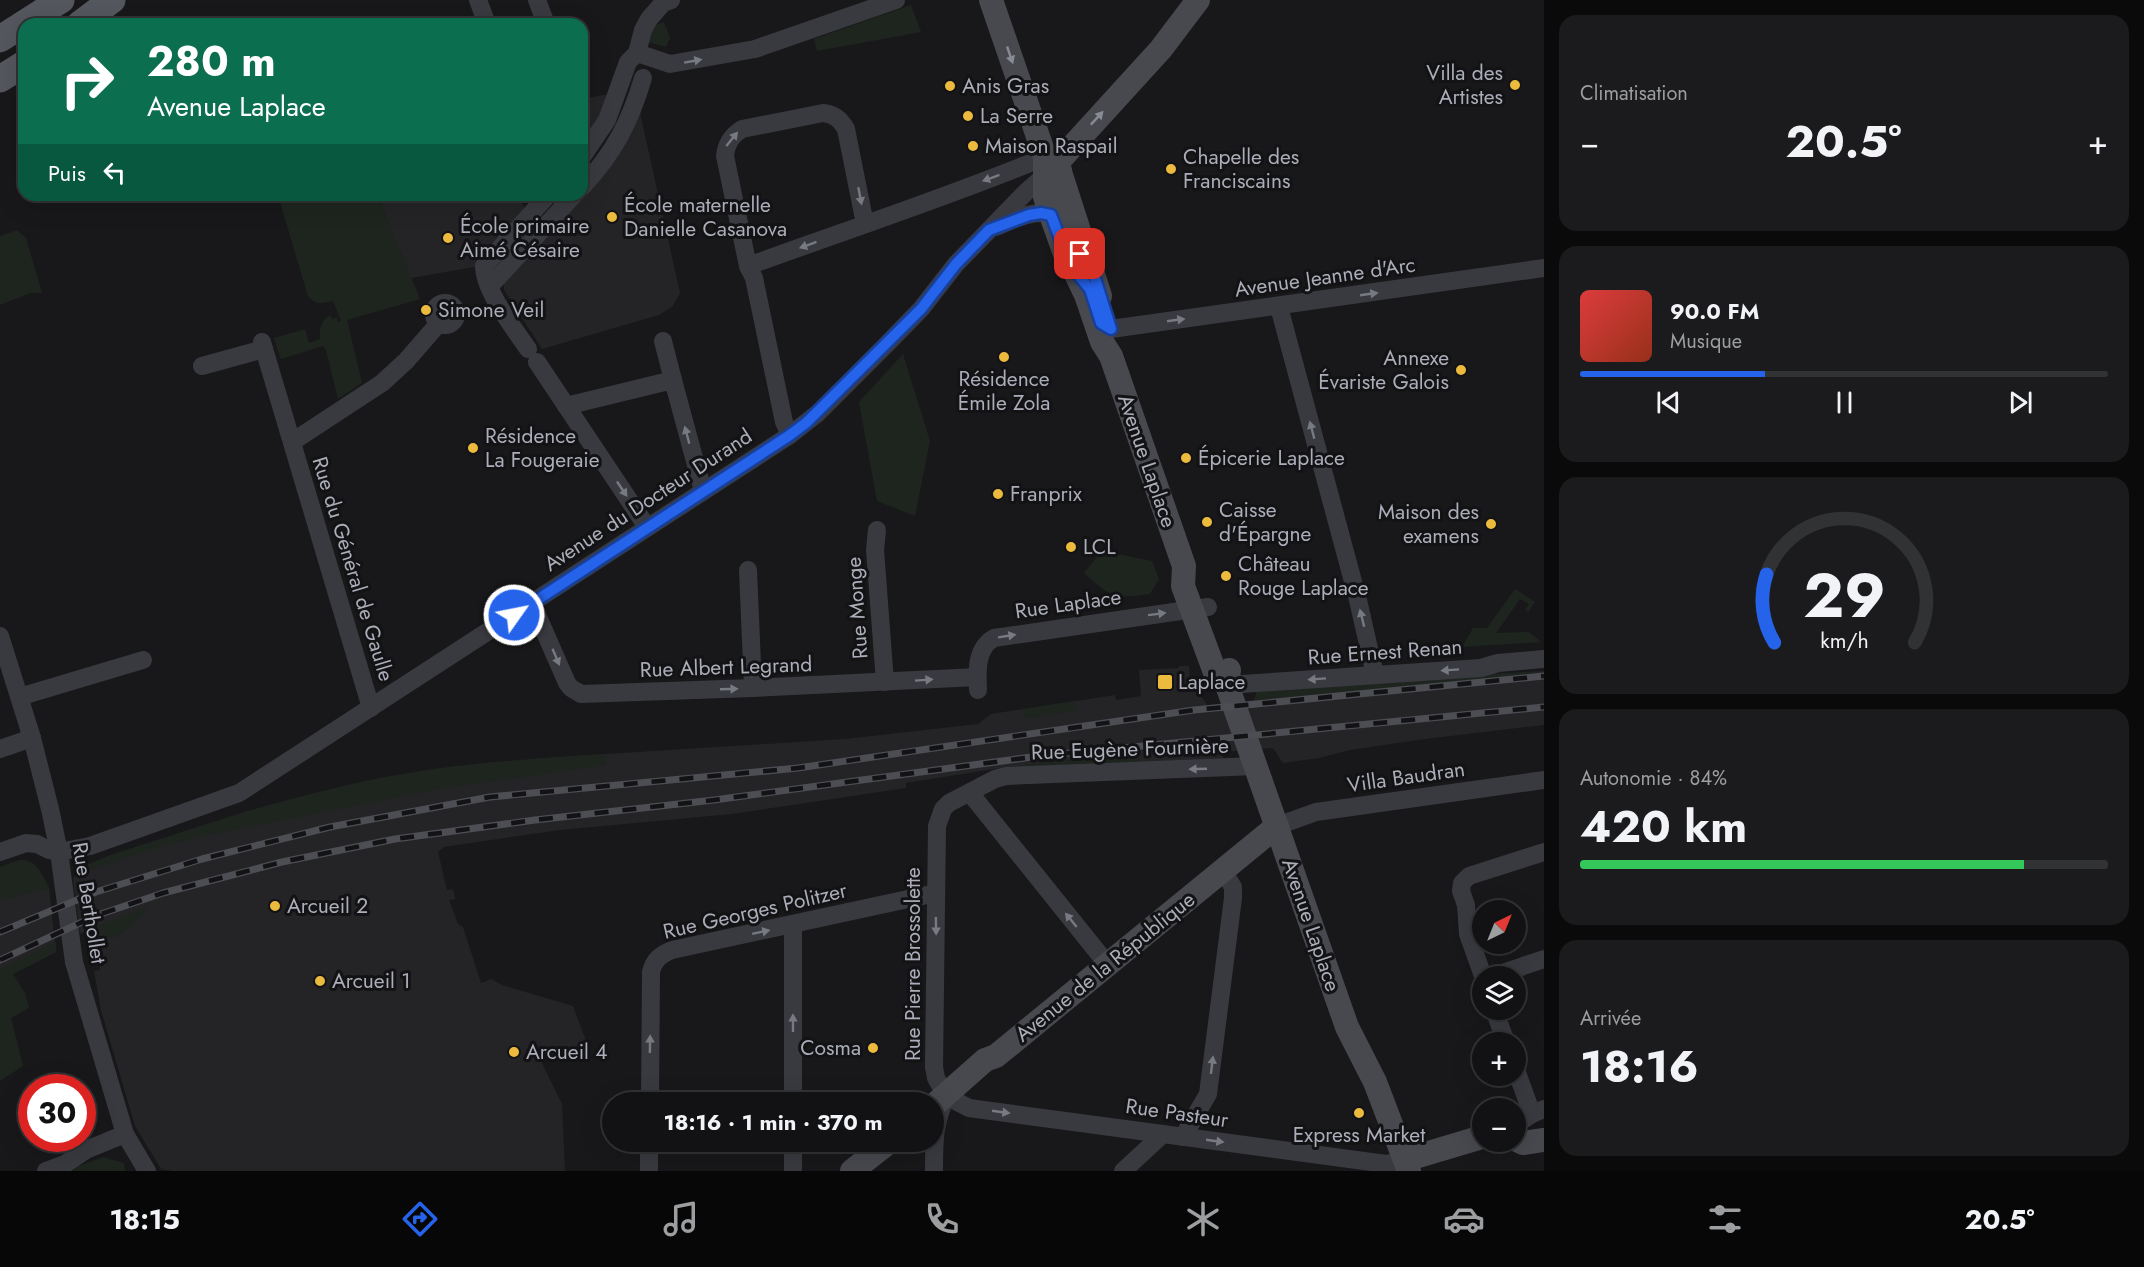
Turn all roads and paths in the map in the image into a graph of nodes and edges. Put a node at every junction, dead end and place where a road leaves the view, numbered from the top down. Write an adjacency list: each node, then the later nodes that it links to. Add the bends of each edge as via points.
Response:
1 (61, 0): 9 (main road)
2 (112, 0): 10 (main road)
3 (478, 0): 11 (street)
4 (537, 0): 12 (street)
5 (670, 0): 15 (street, via 649,19)
6 (896, 0): 15 (street, one-way to 6, via 670,64 755,49)
7 (991, 0): 20 (main road, Avenue Laplace, one-way to 20)
8 (1198, 0): 20 (main road, one-way to 8, via 1161,49)
9 (33, 18)
10 (88, 18)
11 (485, 18)
12 (544, 18)
13 (18, 27): 14 (main road)
14 (0, 39)
15 (637, 53): 19 (street, via 628,62 607,120)
16 (18, 68): 18 (main road)
17 (643, 78): 21 (street, via 616,144)
18 (0, 79)
19 (588, 148)
20 (1049, 165): 24 (main road, Avenue Laplace, via 1045,196); 25 (street, one-way to 25); 26 (street, Avenue du Docteur Durand); 29 (main road, Avenue Laplace, via 1061,175)
21 (588, 180)
22 (542, 201): 30 (street, via 485,263)
23 (568, 201): 30 (street)
24 (1051, 215): 26 (street, Avenue du Docteur Durand, via 1029,215); 29 (main road, Avenue Laplace, via 1070,265)
25 (866, 224): 27 (street, one-way to 27); 27 (street, one-way to 25, via 725,156 726,146 742,129 823,113 841,121)
26 (989, 230): 39 (street, Avenue du Docteur Durand, via 921,309)
27 (748, 266): 39 (street)
28 (1544, 268): 31 (street, Avenue Jeanne d'Arc, one-way to 28)
29 (1084, 273): 33 (main road, Avenue Laplace); 35 (main road, Avenue Laplace, via 1086,296)
30 (490, 286): 38 (street)
31 (1279, 307): 33 (street, Avenue Jeanne d'Arc, one-way to 31); 50 (street, one-way to 31)
32 (439, 323): 40 (street, Rue du Général de Gaulle, via 382,383)
33 (1111, 329): 35 (main road, Avenue Laplace)
34 (663, 342): 37 (street)
35 (1111, 356): 46 (main road, Avenue Laplace, via 1184,566 1198,582)
36 (202, 366): 40 (street, Rue du Général de Gaulle, via 263,345)
37 (673, 380): 38 (street); 41 (street, one-way to 37)
38 (566, 406): 42 (street, one-way to 42)
39 (790, 435): 41 (street, Avenue du Docteur Durand)
40 (292, 442): 56 (street, Rue du Général de Gaulle)
41 (703, 491): 42 (street, Avenue du Docteur Durand)
42 (647, 527): 45 (street, Avenue du Docteur Durand)
43 (877, 530): 51 (street, Rue Monge)
44 (748, 570): 54 (street)
45 (532, 603): 54 (street, Rue Albert Legrand, one-way to 54, via 567,683 581,694); 56 (street, Avenue du Docteur Durand)
46 (1200, 608): 52 (street, Rue Laplace, one-way to 46, via 981,650 994,638); 53 (main road, Avenue Laplace, via 1229,668)
47 (0, 636): 55 (street, Rue Berthollet)
48 (1544, 659): 50 (street, Rue Ernest Renan, one-way to 50, via 1481,668)
49 (143, 660): 55 (street)
50 (1375, 675): 53 (street, Rue Ernest Renan, one-way to 53)
51 (885, 682): 52 (street, Rue Albert Legrand, one-way to 52); 54 (street, Rue Albert Legrand)
52 (978, 684)
53 (1227, 685): 59 (main road, Avenue Laplace)
54 (753, 688)
55 (19, 697): 57 (street, Rue Berthollet)
56 (370, 708): 64 (street, Avenue du Docteur Durand, via 239,793 90,846)
57 (32, 738): 58 (street); 64 (street, Rue Berthollet)
58 (0, 749)
59 (1256, 766): 61 (street, Rue Eugène Fournière, one-way to 61, via 1006,776); 62 (main road, Avenue Laplace)
60 (1544, 780): 62 (street, Villa Baudran, via 1316,812)
61 (970, 793): 67 (street, Rue Pierre Brossolette, via 949,803 937,826); 70 (street, one-way to 61)
62 (1277, 826): 66 (main road, Avenue de la République); 90 (main road, Avenue Laplace, via 1347,1028 1375,1082)
63 (0, 852): 64 (street, via 26,843)
64 (59, 852): 80 (street, Rue Berthollet, via 70,944)
65 (1544, 852): 71 (street, via 1469,876 1462,883 1468,934)
66 (1223, 871): 70 (main road, Avenue de la République); 82 (street, one-way to 66, via 1208,1094 1233,891)
67 (936, 893): 68 (street, Rue Georges Politzer); 76 (street, Rue Pierre Brossolette, one-way to 76, via 934,1067)
68 (793, 925): 74 (street, Rue Georges Politzer, one-way to 68, via 653,963 672,950); 75 (street, one-way to 68)
69 (1544, 959): 72 (street)
70 (1108, 965): 77 (main road, Avenue de la République)
71 (1479, 966)
72 (1523, 966)
73 (1525, 1086): 79 (street)
74 (650, 1092)
75 (793, 1092)
76 (938, 1092)
77 (944, 1097)
78 (944, 1102): 81 (street, Rue Pasteur, one-way to 81)
79 (1538, 1111)
80 (125, 1134): 91 (street); 92 (street, Rue Berthollet)
81 (1163, 1134): 82 (street, Rue Pasteur); 97 (street)
82 (1183, 1137): 90 (street, Rue Pasteur, one-way to 90)
83 (1544, 1140): 85 (main road)
84 (1472, 1141): 90 (main road)
85 (1526, 1143)
86 (650, 1152): 93 (street)
87 (793, 1152): 94 (street)
88 (876, 1152): 95 (main road)
89 (934, 1152): 96 (street)
90 (1397, 1167)
91 (46, 1171)
92 (147, 1171)
93 (649, 1171)
94 (793, 1171)
95 (852, 1171)
96 (934, 1171)
97 (1124, 1171)

